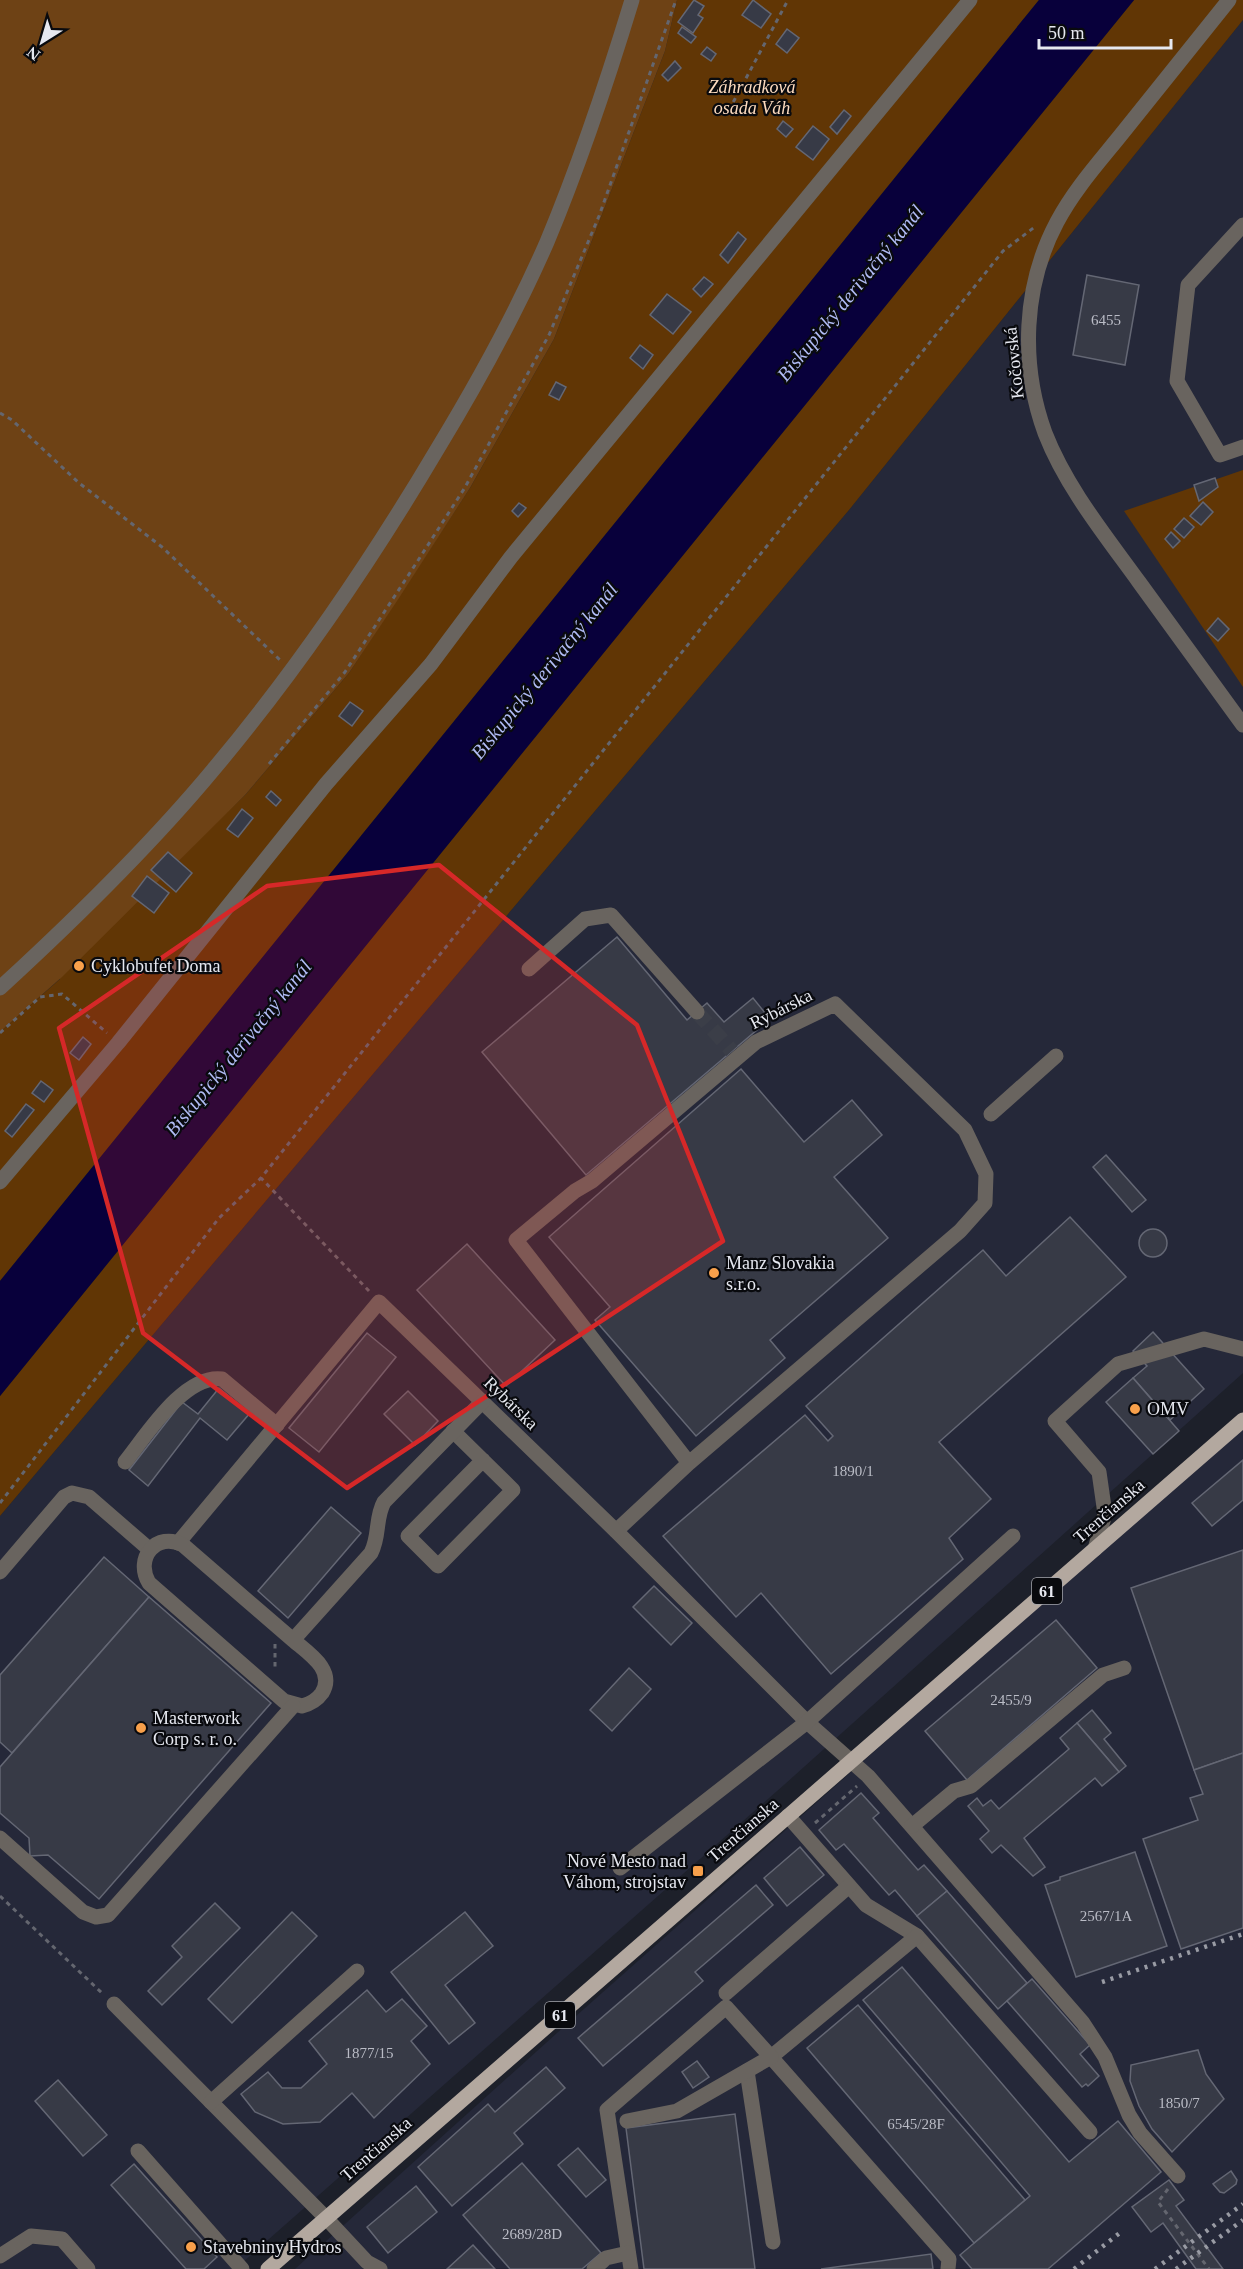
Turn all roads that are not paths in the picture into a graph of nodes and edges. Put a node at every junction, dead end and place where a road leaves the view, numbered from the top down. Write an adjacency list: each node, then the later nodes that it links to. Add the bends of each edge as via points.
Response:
1 (632, 0): 8 (street, via 600,105 546,243 475,386 391,529 292,671 210,774 93,898)
2 (970, 0): 12 (street, via 519,548 431,664 326,784)
3 (1229, 0): 6 (street, Kočovská, via 1087,177 1057,222 1032,287 1029,320 1033,384 1045,432 1060,464 1089,511)
4 (1243, 225): 5 (street, via 1188,285 1177,381 1220,454)
5 (1243, 447)
6 (1243, 725)
7 (529, 969): 9 (street, via 585,919 611,915)
8 (0, 988)
9 (697, 1012)
10 (1056, 1056): 11 (street)
11 (991, 1114)
12 (0, 1182)
13 (1243, 1349): 24 (street, via 1204,1339 1118,1364 1055,1421 1099,1472 1105,1514)
14 (482, 1402): 16 (street, Rybárska, via 379,1302); 17 (street); 21 (street, Rybárska)
15 (1243, 1420): 24 (main road, Trenčianska / 61)
16 (277, 1425): 19 (street, via 222,1379 214,1378 197,1384 174,1401); 23 (street)
17 (453, 1431): 18 (street); 27 (street, via 384,1502 379,1510 376,1544)
18 (483, 1460): 18 (street, via 513,1490 438,1566 408,1536)
19 (125, 1462)
20 (689, 1463): 20 (street, Rybárska, via 516,1240 592,1181 734,1054 834,1004 965,1130 986,1174 985,1203 960,1231); 21 (street, Rybárska)
21 (616, 1531): 30 (street, Rybárska)
22 (1013, 1536): 30 (street)
23 (178, 1543): 25 (street, via 159,1542); 27 (street)
24 (1095, 1549): 31 (main road, Trenčianska / 61)
25 (149, 1550): 26 (street, via 90,1497 72,1493 64,1497); 29 (street, via 143,1568 149,1583)
26 (0, 1572)
27 (293, 1640): 29 (street, via 322,1667 326,1681 314,1702)
28 (1124, 1668): 33 (street, via 1103,1675 971,1786 954,1791)
29 (292, 1706): 34 (street, via 108,1915 96,1917 83,1912)
30 (807, 1722): 31 (street, Rybárska); 35 (street)
31 (851, 1761): 32 (main road, Trenčianska / 61); 33 (street, Rybárska)
32 (788, 1816): 36 (street); 48 (main road, Trenčianska / 61)
33 (912, 1826): 47 (street, Rybárska, via 1083,2023 1105,2057 1140,2133)
34 (0, 1838)
35 (620, 1868)
36 (849, 1886): 37 (street, via 866,1905); 39 (street)
37 (917, 1936): 41 (street); 45 (street)
38 (357, 1971): 43 (street)
39 (726, 1993)
40 (114, 2004): 43 (street)
41 (771, 2057): 42 (street); 50 (street, via 726,2007 608,2110); 58 (street, via 949,2259)
42 (747, 2071): 44 (street, via 677,2111); 49 (street)
43 (212, 2102): 48 (street)
44 (627, 2121)
45 (1090, 2132)
46 (138, 2151): 53 (street)
47 (1178, 2176)
48 (327, 2218): 54 (main road, Trenčianska / 61); 55 (street, via 367,2262)
49 (773, 2242)
50 (628, 2253): 56 (street, via 606,2258); 57 (street)
51 (0, 2256): 52 (street, via 31,2236 62,2239)
52 (88, 2269)
53 (242, 2269)
54 (268, 2269)
55 (380, 2269)
56 (594, 2269)
57 (631, 2269)
58 (948, 2269)

